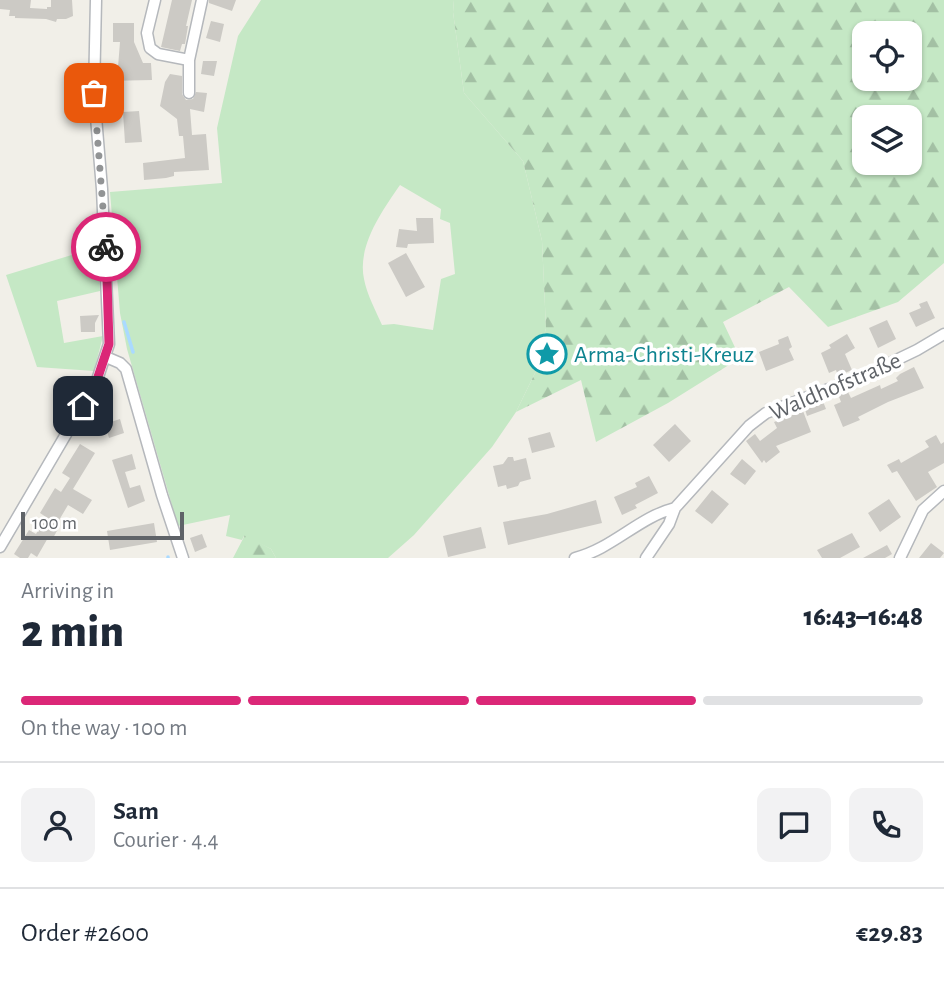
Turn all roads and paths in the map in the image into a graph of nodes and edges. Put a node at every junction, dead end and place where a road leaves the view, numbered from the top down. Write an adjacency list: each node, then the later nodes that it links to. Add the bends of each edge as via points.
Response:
1 (96, 0): 7 (street, via 94,93 110,322)
2 (155, 0): 4 (street, via 147,33 150,48)
3 (202, 0): 4 (street)
4 (189, 60): 5 (street)
5 (189, 93)
6 (944, 334): 9 (street, Waldhofstraße, via 865,374 766,413)
7 (106, 357): 10 (street, via 83,406); 11 (street, via 126,369)
8 (944, 491): 14 (street, via 923,510)
9 (676, 508): 12 (street, via 592,554); 13 (street)
10 (0, 547)
11 (183, 558)
12 (575, 558)
13 (646, 558)
14 (900, 558)

